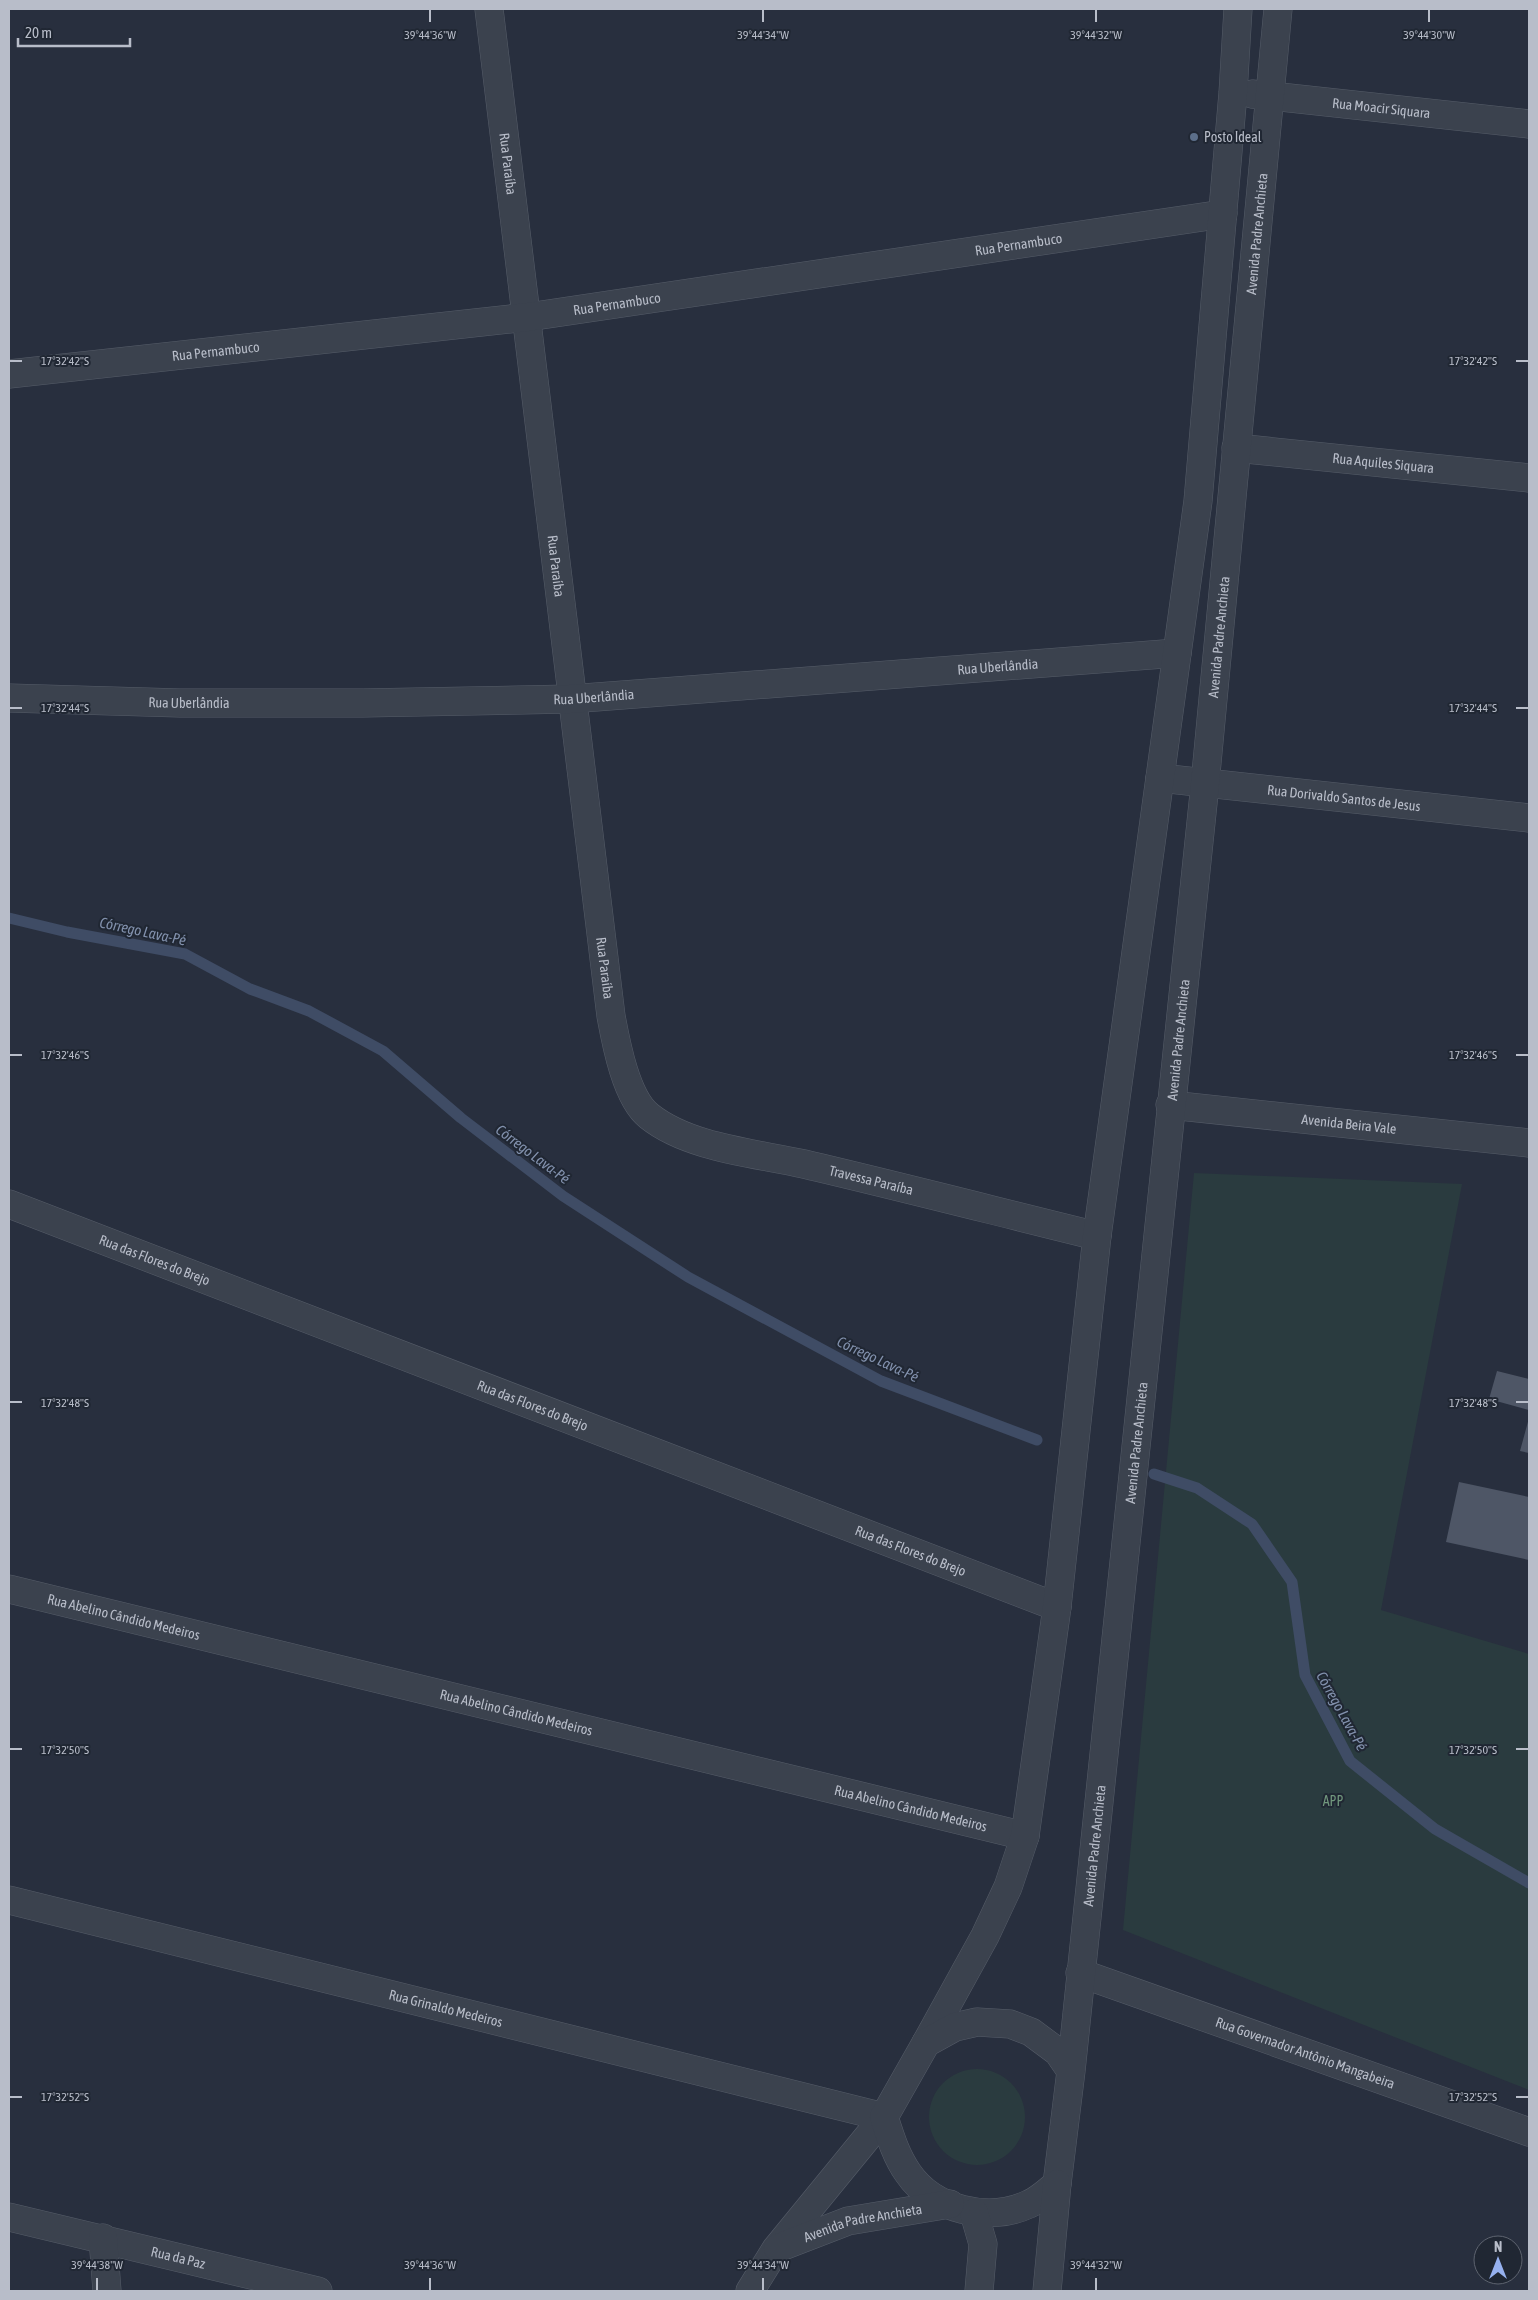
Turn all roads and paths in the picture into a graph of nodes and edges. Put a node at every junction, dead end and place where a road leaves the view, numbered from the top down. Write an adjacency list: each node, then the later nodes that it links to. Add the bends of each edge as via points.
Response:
1 (489, 9): 8 (street, Rua Paraíba)
2 (1238, 9): 4 (street, Avenida Padre Anchieta)
3 (1278, 9): 5 (street, Avenida Padre Anchieta)
4 (1233, 93): 5 (street, Rua Moacir Siquara); 7 (street, Avenida Padre Anchieta)
5 (1271, 95): 6 (street, Rua Moacir Siquara); 10 (street, Avenida Padre Anchieta)
6 (1529, 124)
7 (1222, 214): 8 (street, Rua Pernambuco); 12 (street, Avenida Padre Anchieta, via 1198,501)
8 (528, 317): 9 (street, Rua Pernambuco); 14 (street, Rua Paraíba)
9 (9, 374)
10 (1236, 448): 11 (street, Rua Aquiles Siquara); 16 (street, Avenida Padre Anchieta)
11 (1529, 478)
12 (1177, 652): 14 (street, Rua Uberlândia); 15 (street, Avenida Padre Anchieta)
13 (9, 698): 14 (street, Rua Uberlândia, via 180,702)
14 (570, 699): 19 (street, Rua Paraíba, via 617,1050 630,1089)
15 (1160, 778): 16 (street, Rua Dorivaldo Santos de Jesus); 22 (street, Avenida Padre Anchieta)
16 (1204, 784): 17 (street, Rua Dorivaldo Santos de Jesus); 18 (street, Avenida Padre Anchieta)
17 (1529, 818)
18 (1170, 1105): 20 (street, Avenida Beira Vale); 27 (street, Avenida Padre Anchieta)
19 (648, 1116): 22 (street, Travessa Paraíba, via 678,1133 709,1143)
20 (1529, 1143)
21 (9, 1204): 24 (street, Rua das Flores do Brejo)
22 (1097, 1236): 24 (street, Avenida Padre Anchieta)
23 (9, 1588): 25 (street, Rua Abelino Cândido Medeiros)
24 (1057, 1608): 25 (street, Avenida Padre Anchieta)
25 (1025, 1836): 28 (street, Avenida Padre Anchieta, via 1008,1887)
26 (9, 1900): 30 (street, Rua Grinaldo Medeiros)
27 (1080, 1973): 29 (street, Avenida Padre Anchieta); 31 (street, Rua Governador Antônio Mangabeira)
28 (926, 2043): 29 (street, via 954,2027 977,2022 1010,2024 1031,2032 1058,2052); 30 (street, Avenida Padre Anchieta)
29 (1072, 2071): 32 (street, Avenida Padre Anchieta)
30 (884, 2117): 33 (street, Avenida Padre Anchieta, via 898,2156 909,2175 933,2198); 36 (street, Avenida Padre Anchieta)
31 (1529, 2132)
32 (1057, 2184): 33 (street, Avenida Padre Anchieta, via 1031,2204 1013,2210); 41 (street)
33 (962, 2209): 36 (street, Avenida Padre Anchieta, via 848,2221); 40 (street, via 983,2244)
34 (9, 2217): 35 (street, Rua da Paz)
35 (103, 2238): 37 (street); 38 (street, Rua da Paz)
36 (776, 2249): 39 (street, Avenida Padre Anchieta)
37 (107, 2291)
38 (318, 2291)
39 (750, 2291)
40 (979, 2291)
41 (1047, 2291)

